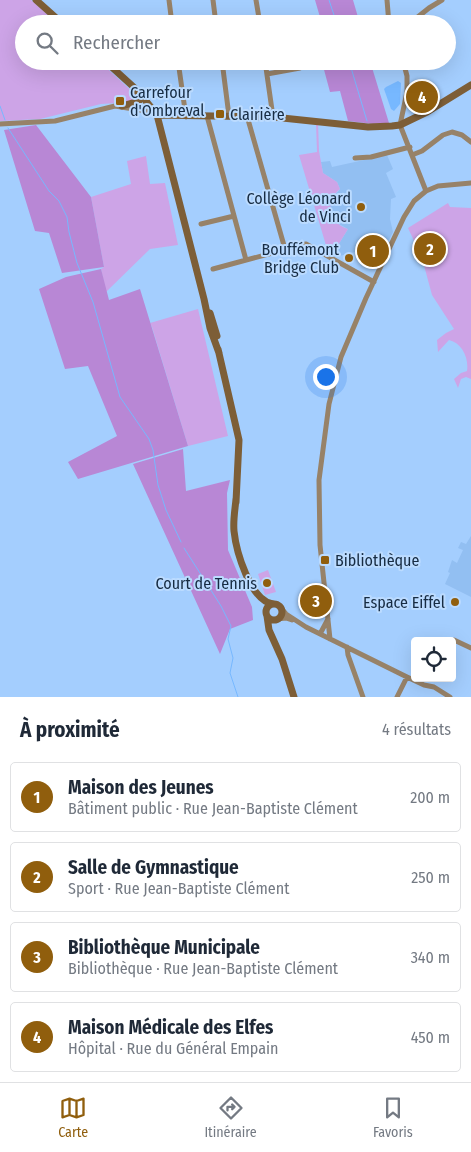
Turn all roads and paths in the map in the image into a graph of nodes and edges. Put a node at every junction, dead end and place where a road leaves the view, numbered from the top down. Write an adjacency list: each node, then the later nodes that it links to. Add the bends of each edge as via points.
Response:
1 (36, 0): 7 (main road)
2 (169, 0): 8 (street)
3 (213, 0): 9 (street)
4 (256, 0): 10 (street)
5 (387, 0): 11 (street)
6 (442, 0): 12 (street)
7 (53, 15)
8 (171, 15)
9 (215, 15)
10 (258, 15)
11 (388, 15)
12 (420, 15)
13 (115, 70): 20 (main road)
14 (179, 70): 27 (street)
15 (223, 70): 25 (street)
16 (266, 70): 19 (street)
17 (289, 70): 19 (street)
18 (405, 70): 30 (street, via 407,92)
19 (267, 74): 28 (street)
20 (131, 84): 22 (main road, via 140,99 137,103); 23 (main road)
21 (471, 85): 30 (main road)
22 (122, 106): 23 (street); 29 (street, via 109,106 55,121)
23 (157, 115): 27 (main road); 43 (main road, via 236,421 239,448 235,537)
24 (207, 116): 25 (main road); 27 (main road); 37 (street)
25 (229, 116): 26 (main road)
26 (247, 116): 28 (main road); 39 (street)
27 (186, 117)
28 (273, 117): 30 (main road, via 368,127)
29 (0, 124)
30 (400, 125): 32 (street)
31 (471, 142): 33 (street, via 458,133 448,133 425,150)
32 (410, 148): 33 (street); 34 (street)
33 (412, 155): 36 (street)
34 (355, 158)
35 (471, 183): 36 (street, via 444,184)
36 (426, 191): 42 (street, via 409,208)
37 (234, 216): 38 (street); 40 (street)
38 (200, 224)
39 (285, 250): 40 (street); 42 (street, via 310,245)
40 (246, 260): 41 (street)
41 (214, 269)
42 (374, 282): 46 (street, via 344,349 324,432 318,522)
43 (249, 579): 44 (main road, via 261,599); 45 (main road, via 253,594)
44 (276, 606): 45 (main road, via 268,606); 47 (main road, via 281,614); 48 (street)
45 (267, 615): 47 (main road); 52 (main road)
46 (329, 618): 49 (street); 50 (street)
47 (277, 619): 48 (street, via 288,618); 52 (main road, via 272,627)
48 (299, 623): 49 (street)
49 (320, 634): 50 (street)
50 (330, 639): 53 (street)
51 (456, 641): 54 (street)
52 (274, 642): 58 (main road)
53 (346, 647): 55 (street); 56 (street)
54 (471, 648)
55 (353, 650): 56 (street); 57 (street)
56 (351, 664): 59 (street)
57 (407, 676): 60 (street); 61 (street)
58 (294, 697)
59 (363, 697)
60 (397, 697)
61 (450, 697)

